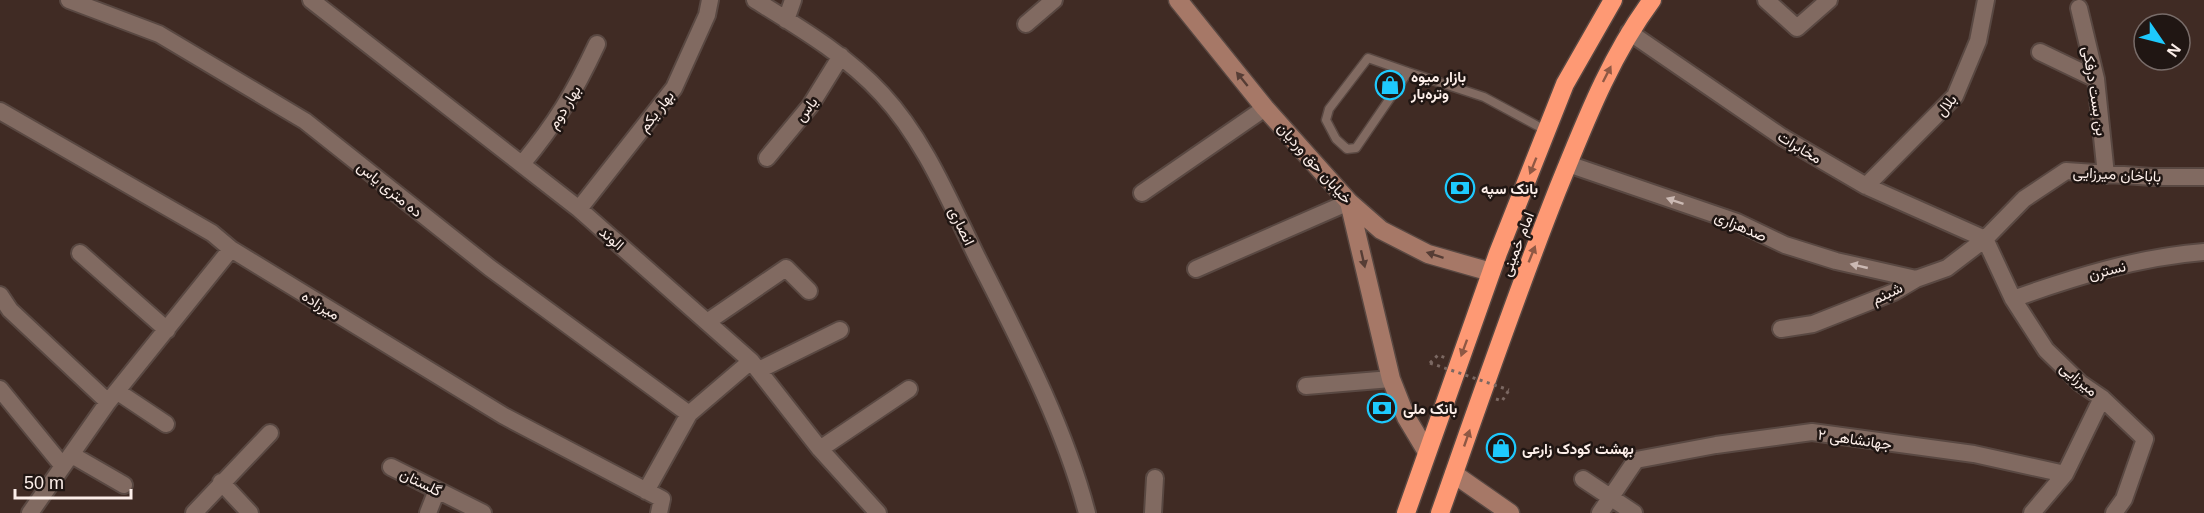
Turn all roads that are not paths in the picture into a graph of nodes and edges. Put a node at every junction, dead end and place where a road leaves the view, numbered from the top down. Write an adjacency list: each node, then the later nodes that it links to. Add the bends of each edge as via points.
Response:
1 (69, 0): 55 (street, ده متری یاس, via 159,34 305,121 490,268)
2 (311, 0): 27 (street, الوند)
3 (710, 0): 33 (street, بهار یکم, via 674,88)
4 (755, 0): 14 (street, انصاری)
5 (793, 0): 14 (street)
6 (1054, 0): 15 (street)
7 (1178, 0): 22 (main road, خیابان حق وردیان, one-way to 7)
8 (1613, 0): 24 (highway, امام خمینی, via 1565,84)
9 (1652, 0): 16 (highway, امام خمینی)
10 (1766, 0): 11 (street, via 1797,28)
11 (1829, 0)
12 (1986, 0): 30 (street, بلال, via 1978,41 1955,96)
13 (2079, 8): 21 (street, بن بست درفکی)
14 (786, 20): 19 (street, انصاری)
15 (1026, 24)
16 (1629, 32): 26 (highway, امام خمینی, one-way to 16, via 1595,98); 30 (street, مخابرات, via 1782,137)
17 (597, 44): 27 (street, بهار دوم, via 555,125)
18 (2040, 52): 21 (street)
19 (841, 56): 25 (street, یاس, via 810,106); 78 (street, انصاری, via 883,95 917,141 947,196 1057,423)
20 (1408, 72): 20 (lane, via 1368,58 1329,109 1326,120 1336,139 1347,149 1356,148); 24 (lane, via 1484,97)
21 (2096, 79): 28 (street, بن بست درفکی)
22 (1265, 108): 31 (street); 32 (main road, خیابان حق وردیان)
23 (0, 111): 35 (street, میرزاده, via 212,233)
24 (1547, 131): 39 (highway, امام خمینی, one-way to 39)
25 (767, 158)
26 (1568, 164): 40 (street, صدهزاری, one-way to 26, via 1785,245 1737,222); 62 (highway, امام خمینی, one-way to 26, via 1528,264)
27 (522, 165): 33 (street, الوند)
28 (2106, 174): 29 (street, باباخان میرزایی); 34 (street, باباخان میرزایی, via 2066,171 2024,199)
29 (2204, 177)
30 (1866, 186): 34 (street, مخابرات)
31 (1142, 193)
32 (1349, 202): 38 (street); 39 (main road, خیابان حق وردیان, one-way to 32, via 1419,249 1381,230); 49 (main road, one-way to 49)
33 (579, 209): 44 (street, الوند)
34 (1985, 239): 40 (street, شبنم, via 1947,267); 43 (street, میرزایی)
35 (231, 249): 46 (street); 69 (street, میرزاده, via 495,411)
36 (2204, 252): 43 (street, نسترن, via 2124,265)
37 (80, 253): 46 (street)
38 (1196, 269)
39 (1491, 272): 59 (highway, امام خمینی, one-way to 59)
40 (1916, 279): 45 (street, شبنم, via 1894,292 1813,324)
41 (809, 291): 44 (street, via 786,268)
42 (0, 295): 53 (street, via 10,310)
43 (2013, 299): 54 (street, میرزایی, via 2046,350)
44 (707, 322): 48 (street, الوند)
45 (1781, 329)
46 (167, 330): 53 (street)
47 (840, 330): 48 (street)
48 (755, 366): 55 (street); 58 (street, الوند)
49 (1391, 379): 50 (street); 59 (main road, via 1406,417)
50 (1306, 386)
51 (0, 389): 60 (street)
52 (909, 389): 58 (street)
53 (113, 397): 56 (street); 60 (street)
54 (2102, 398): 63 (street); 85 (street, میرزایی, via 2145,439 2124,499)
55 (689, 414): 69 (street)
56 (166, 424)
57 (270, 433): 66 (street)
58 (820, 448): 77 (street, الوند)
59 (1427, 452): 80 (highway, امام خمینی)
60 (67, 460): 67 (street); 71 (street)
61 (391, 467): 68 (street, گلستان)
62 (1454, 474): 81 (highway, امام خمینی); 82 (main road)
63 (2065, 474): 70 (street, جهانشاهی ۲, via 1974,454 1812,432 1636,460); 84 (street)
64 (1155, 478): 79 (street)
65 (1583, 479): 70 (street)
66 (221, 482): 72 (street); 73 (street)
67 (124, 485)
68 (438, 489): 74 (street); 75 (street, گلستان)
69 (646, 491): 76 (street, via 662,499)
70 (1605, 506): 83 (street)
71 (30, 513)
72 (194, 513)
73 (250, 513)
74 (428, 513)
75 (483, 513)
76 (659, 513)
77 (878, 513)
78 (1087, 513)
79 (1153, 513)
80 (1406, 513)
81 (1440, 513)
82 (1510, 513)
83 (1634, 513)
84 (2032, 513)
85 (2114, 513)

